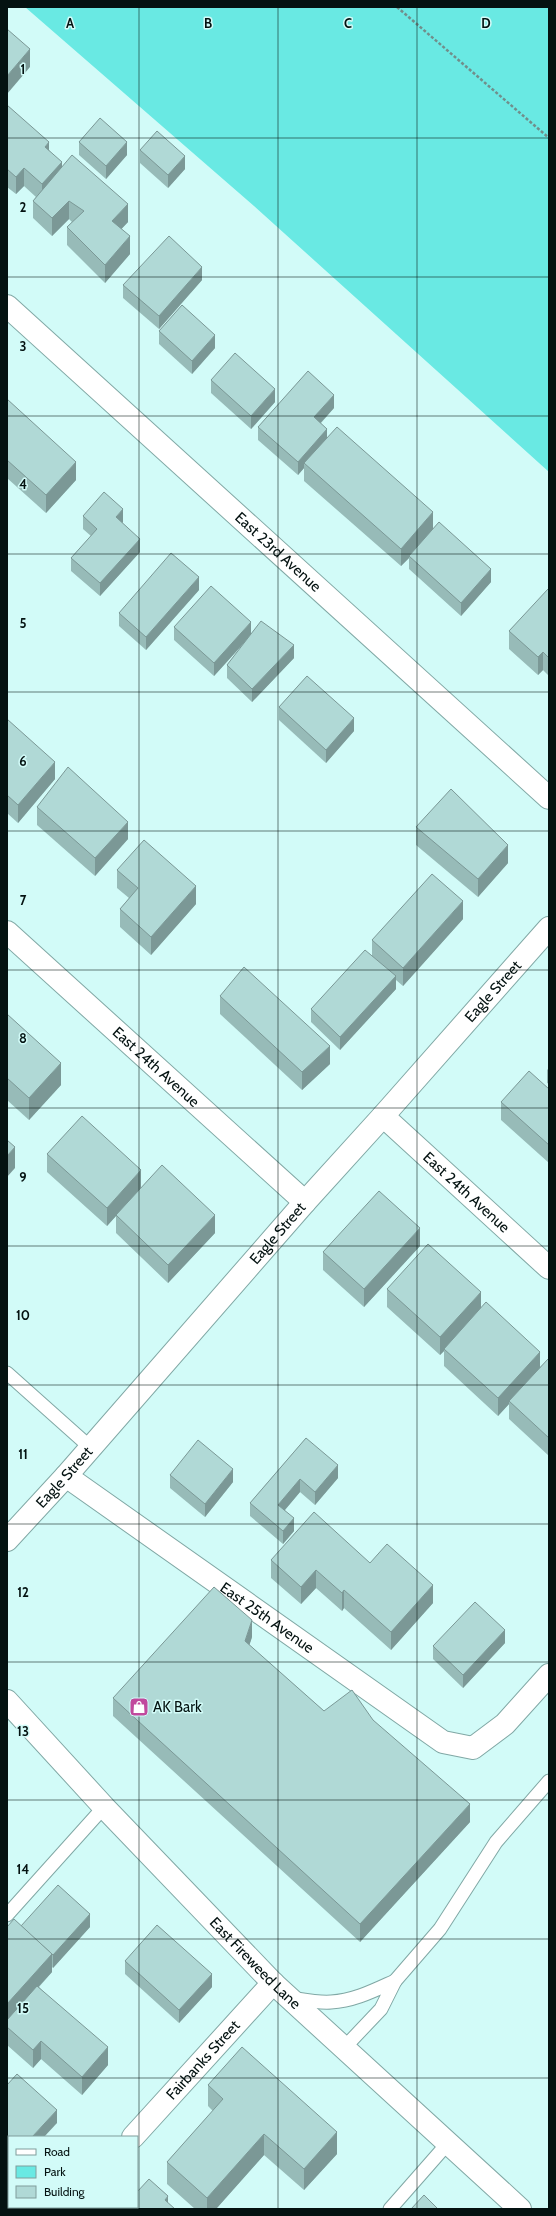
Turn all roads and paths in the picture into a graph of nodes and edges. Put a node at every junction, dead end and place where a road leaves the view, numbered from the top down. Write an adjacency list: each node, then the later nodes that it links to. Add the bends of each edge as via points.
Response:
1 (397, 7): 2 (path)
2 (549, 138)
3 (7, 306): 4 (street, East 23rd Avenue)
4 (549, 798)
5 (549, 928): 7 (street, Eagle Street)
6 (7, 932): 8 (street, East 24th Avenue)
7 (383, 1116): 8 (street, Eagle Street); 9 (street, East 24th Avenue)
8 (305, 1202): 11 (street, Eagle Street)
9 (549, 1268)
10 (7, 1373): 11 (lane)
11 (90, 1448): 12 (street, Eagle Street)
12 (66, 1476): 13 (street, Eagle Street); 14 (street, East 25th Avenue, via 443,1742 474,1748 505,1724)
13 (7, 1540)
14 (549, 1675)
15 (7, 1701): 17 (street, East Fireweed Lane)
16 (549, 1781): 19 (lane, via 496,1842 440,1929)
17 (104, 1807): 18 (lane); 20 (street, East Fireweed Lane)
18 (7, 1915)
19 (395, 1980): 21 (lane, via 362,1995 336,2002); 22 (lane, via 381,2009)
20 (273, 1983): 21 (street, East Fireweed Lane); 23 (street, Fairbanks Street)
21 (291, 1998): 22 (street, East Fireweed Lane)
22 (344, 2048): 24 (street, East Fireweed Lane)
23 (134, 2136)
24 (448, 2143): 25 (lane); 26 (street, East Fireweed Lane)
25 (390, 2209)
26 (520, 2209)

